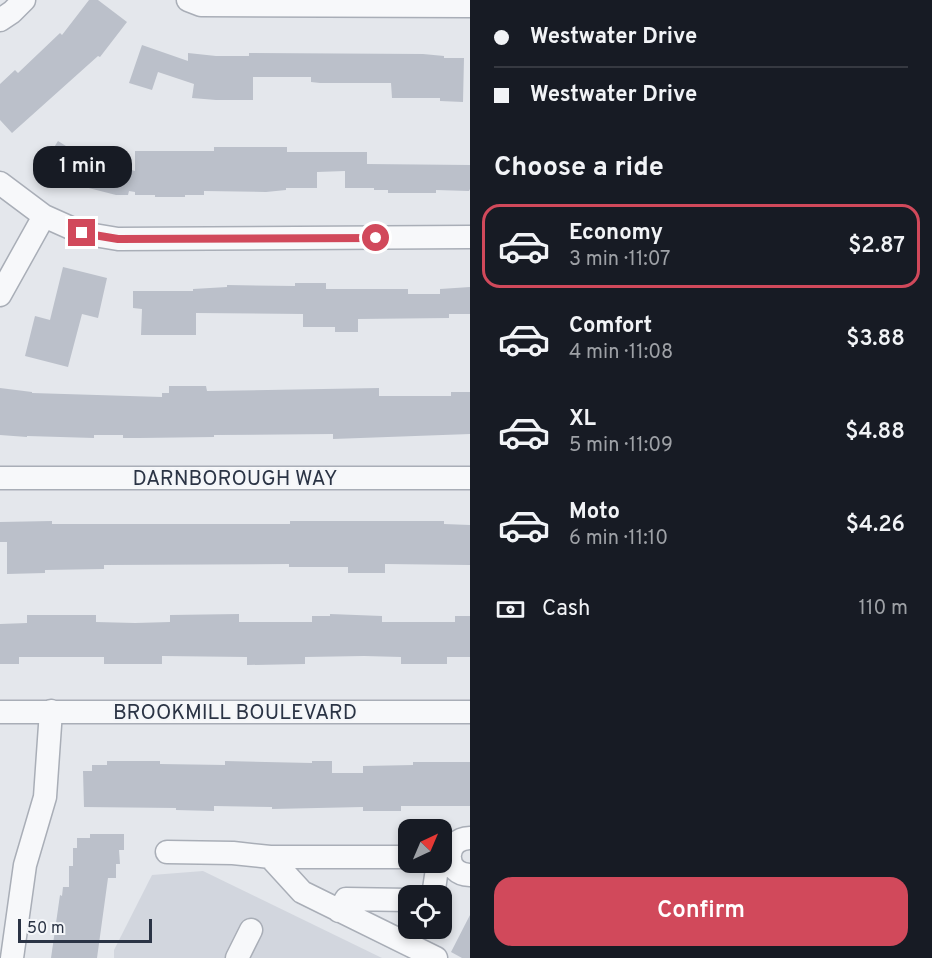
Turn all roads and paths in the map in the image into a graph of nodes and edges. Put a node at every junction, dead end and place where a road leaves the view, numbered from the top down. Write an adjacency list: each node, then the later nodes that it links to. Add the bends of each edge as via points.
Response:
1 (24, 0): 5 (street)
2 (188, 0): 3 (street, via 201,5)
3 (308, 2): 4 (street)
4 (470, 6)
5 (0, 20)
6 (0, 183): 7 (street)
7 (44, 216): 8 (street, via 82,233 118,239); 9 (street)
8 (470, 237)
9 (0, 295)
10 (0, 478): 11 (street, DARNBOROUGH WAY)
11 (470, 478)
12 (51, 711): 13 (street, BROOKMILL BOULEVARD); 14 (street, BROOKMILL BOULEVARD); 27 (street, via 45,797 25,865)
13 (0, 712)
14 (470, 712)
15 (470, 838): 16 (street, via 461,838)
16 (452, 849)
17 (167, 852): 18 (street)
18 (270, 857): 19 (street); 23 (street, via 302,892)
19 (398, 858)
20 (452, 867): 21 (street)
21 (470, 875)
22 (398, 900): 23 (street, via 346,899)
23 (339, 911): 25 (street)
24 (251, 930): 28 (street)
25 (398, 932)
26 (415, 939): 29 (street)
27 (12, 958)
28 (237, 958)
29 (436, 958)

